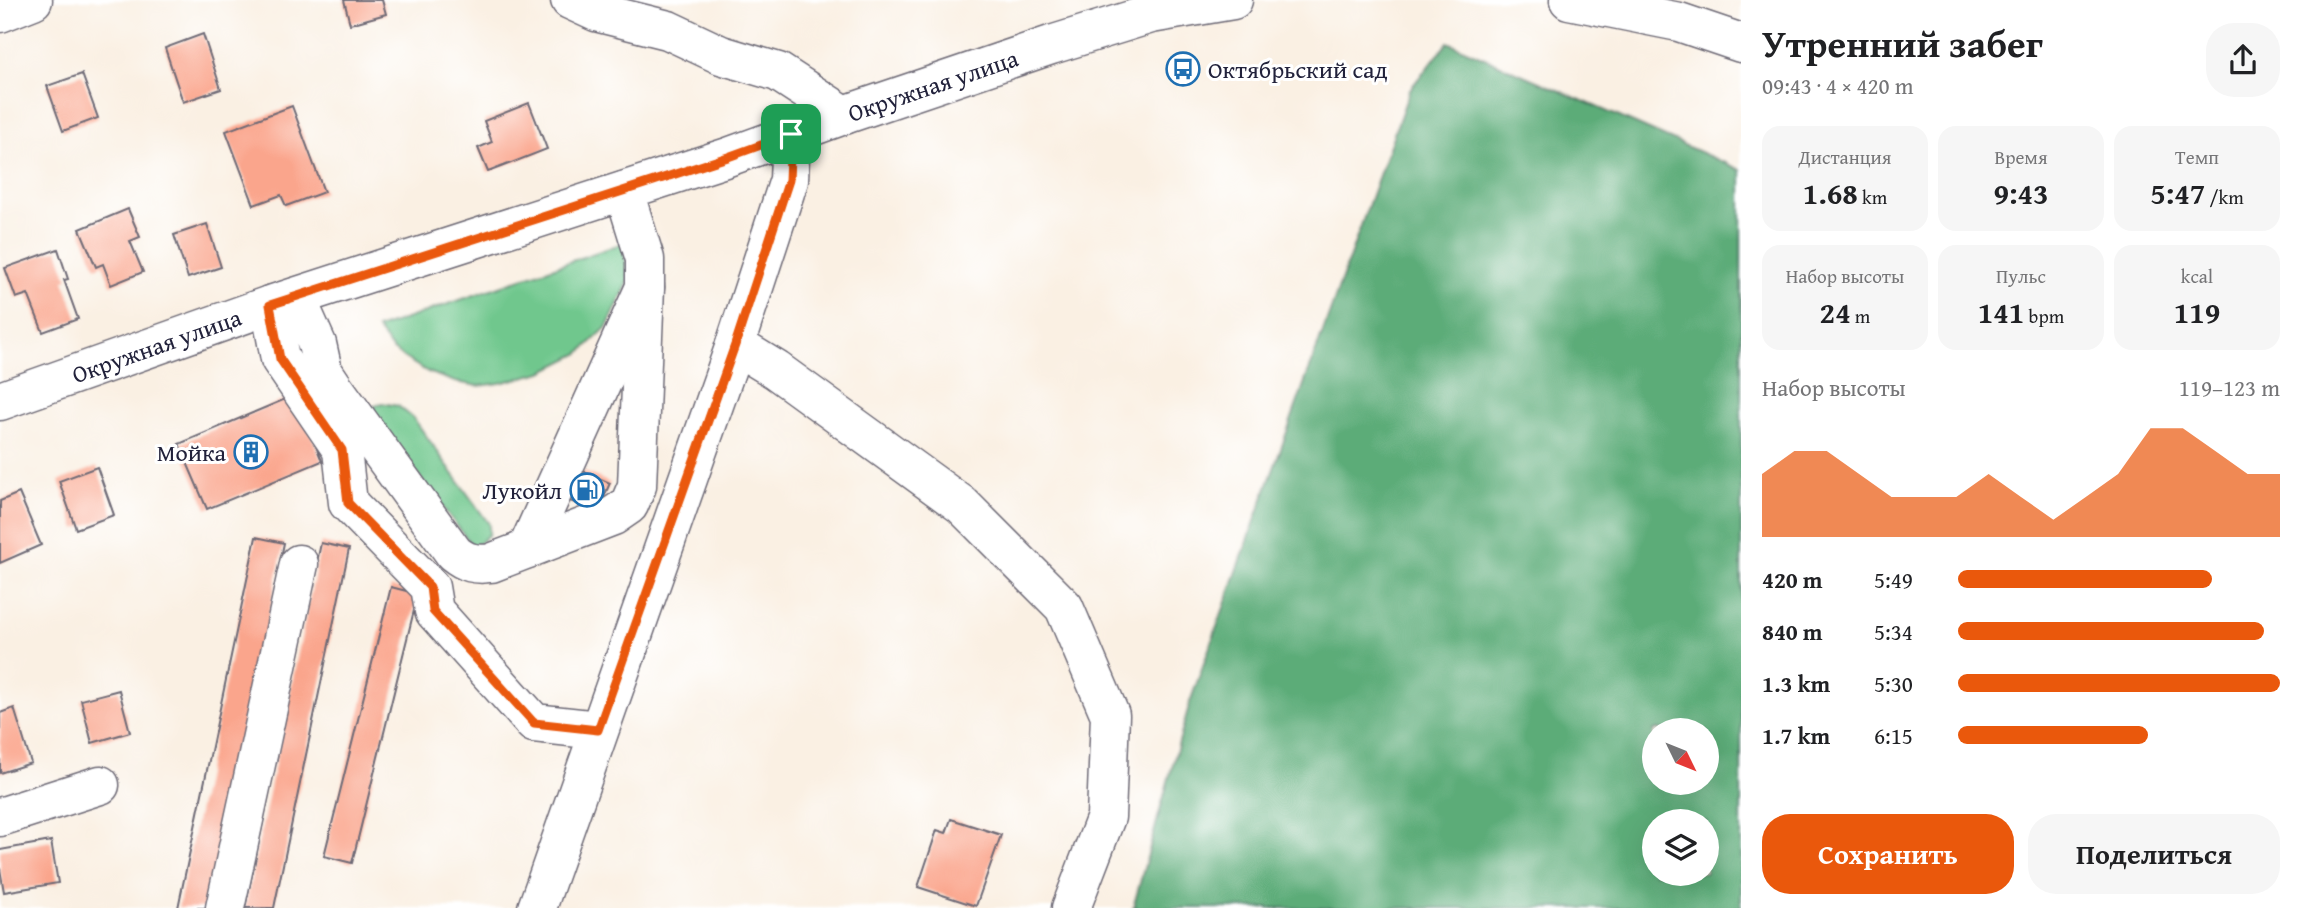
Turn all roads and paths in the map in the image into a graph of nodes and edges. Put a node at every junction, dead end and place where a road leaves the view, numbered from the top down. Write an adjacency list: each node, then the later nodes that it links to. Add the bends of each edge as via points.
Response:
1 (570, 0): 5 (main road, via 596,12)
2 (628, 0): 5 (main road)
3 (1233, 0): 7 (main road, Окружная улица, via 1151,14)
4 (1591, 2): 6 (main road, via 1679,22)
5 (668, 30): 7 (main road, via 721,55 778,72)
6 (1741, 43)
7 (844, 115): 8 (main road, Окружная улица)
8 (791, 134): 9 (main road, Окружная улица); 12 (main road, via 789,180)
9 (624, 191): 10 (main road, via 645,260); 11 (main road, Окружная улица)
10 (645, 287): 14 (main road); 14 (main road, via 634,496 613,516)
11 (283, 301): 13 (main road, Окружная улица); 14 (main road, via 317,344 323,371 454,554 477,565); 16 (main road, via 280,359 342,450 348,503 430,587 433,611 534,723)
12 (735, 345): 16 (main road); 21 (main road, via 962,505 1064,607 1110,715 1106,817)
13 (0, 401)
14 (527, 549)
15 (299, 564): 19 (main road)
16 (598, 730): 20 (main road)
17 (100, 785): 18 (main road)
18 (0, 817)
19 (225, 908)
20 (537, 908)
21 (1071, 908)

